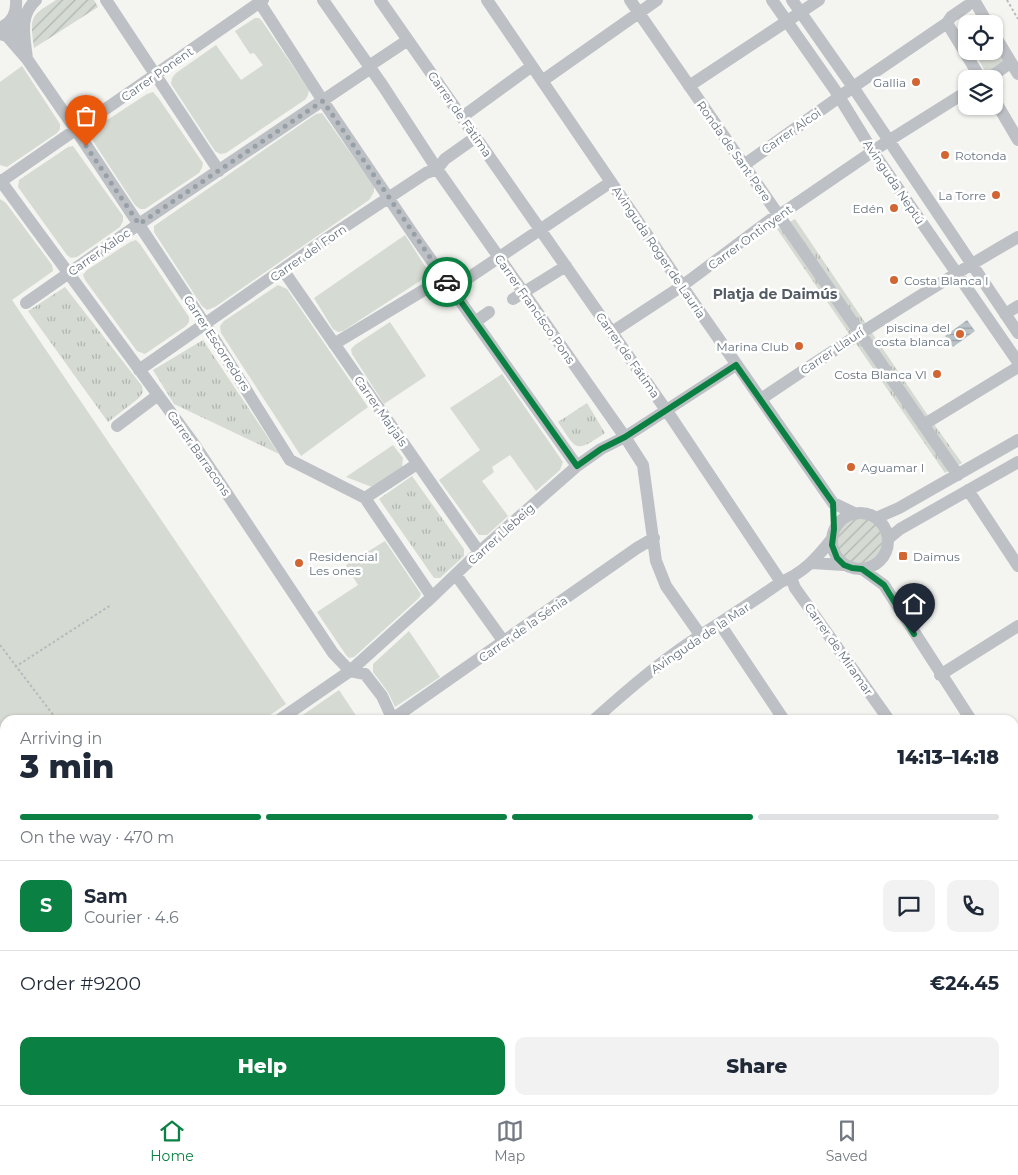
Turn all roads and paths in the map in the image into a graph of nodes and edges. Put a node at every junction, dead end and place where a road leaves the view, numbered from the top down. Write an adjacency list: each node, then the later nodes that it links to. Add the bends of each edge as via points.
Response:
1 (36, 0): 27 (street, Carrer Escorredors, via 24,16)
2 (106, 0): 33 (street)
3 (324, 0): 30 (street, Carrer Francisco Pons)
4 (380, 0): 24 (street, Carrer de Fàtima)
5 (487, 0): 28 (street, Avinguda Roger de Lauria)
6 (630, 0): 15 (street, Ronda de Sant Pere)
7 (657, 0): 15 (street)
8 (772, 0): 20 (street, Avinguda Neptú)
9 (792, 0): 16 (street, Avinguda Neptú)
10 (819, 0): 16 (street)
11 (1006, 0): 19 (path)
12 (17, 1): 18 (street)
13 (260, 1): 33 (street, Carrer Ponent); 40 (street)
14 (970, 3): 17 (street); 21 (street, Carrer Alcoi)
15 (639, 13): 35 (street); 36 (street, Ronda de Sant Pere)
16 (801, 13): 20 (street); 37 (street, Avinguda Neptú)
17 (980, 15)
18 (13, 18): 22 (street); 27 (street, Carrer Escorredors)
19 (1018, 19)
20 (788, 22): 36 (street); 38 (street, Avinguda Neptú)
21 (947, 23): 31 (street); 37 (street, Carrer Alcoi)
22 (0, 28)
23 (0, 34): 27 (street, Carrer Escorredors, via 7,36)
24 (408, 40): 30 (street, Carrer Xaloc); 42 (street, Carrer de Fàtima)
25 (0, 44): 27 (street)
26 (1003, 49): 34 (street)
27 (27, 59): 43 (street, Carrer Escorredors)
28 (532, 66): 35 (street, Avinguda Roger de Lauria); 42 (street)
29 (1006, 66): 32 (street)
30 (370, 67): 40 (street, Carrer Xaloc); 49 (street, Carrer Francisco Pons)
31 (976, 70)
32 (1000, 70)
33 (155, 74): 43 (street, Carrer Ponent); 50 (street)
34 (1018, 74)
35 (542, 81): 52 (street, Avinguda Roger de Lauria)
36 (689, 86): 48 (street, Ronda de Sant Pere)
37 (853, 87): 38 (street, Carrer Alcoi); 46 (street, Avinguda Neptú)
38 (839, 97): 47 (street, Avinguda Neptú); 48 (street, Carrer Alcoi)
39 (958, 97): 46 (street, Carrer Ontinyent)
40 (323, 101): 50 (street, Carrer Xaloc); 53 (street)
41 (1003, 114): 45 (street)
42 (462, 117): 44 (street, Carrer de Fàtima)
43 (76, 130): 51 (street, Carrer Ponent); 55 (street, Carrer Escorredors)
44 (476, 137): 49 (street, Carrer del Forn, via 445,159); 56 (street, Carrer de Fàtima)
45 (1018, 140)
46 (888, 141): 47 (street, Carrer Ontinyent); 59 (street, Avinguda Neptú)
47 (872, 152): 54 (street, Carrer Ontinyent); 63 (street, Avinguda Neptú)
48 (744, 165): 54 (street, Ronda de Sant Pere)
49 (437, 169): 53 (street, Carrer del Forn); 58 (street, Carrer Francisco Pons)
50 (219, 171): 55 (street, Carrer Xaloc)
51 (0, 181): 62 (street, Carrer Barracons)
52 (611, 182): 56 (street); 65 (street, Avinguda Roger de Lauria)
53 (389, 197): 61 (street, Carrer del Forn); 64 (street)
54 (778, 215): 65 (street, Carrer Ontinyent); 74 (street, Ronda de Sant Pere)
55 (139, 224): 62 (street, Carrer Xaloc); 72 (street, Carrer Escorredors)
56 (539, 229): 58 (street); 60 (street, Carrer de Fátima)
57 (1018, 237): 59 (street, Carrer Llaurí)
58 (499, 258): 64 (street); 66 (street, Carrer Francisco Pons)
59 (971, 264): 63 (street, Carrer Llaurí); 70 (street, Avinguda Neptú)
60 (566, 266): 66 (street); 73 (street, Carrer de Fátima)
61 (283, 270): 72 (street, Carrer del Forn); 76 (street, Carrer Marjals)
62 (68, 273): 67 (street, Carrer Xaloc); 80 (street, Carrer Barracons)
63 (956, 273): 74 (street, Carrer Llaurí); 77 (street, Avinguda Neptú)
64 (448, 283): 71 (street); 76 (street)
65 (682, 286): 73 (street, Carrer Ontinyent); 78 (street, Avinguda Roger de Lauria)
66 (518, 296): 86 (street, Carrer Francisco Pons)
67 (26, 303)
68 (1018, 306): 70 (street)
69 (489, 312): 71 (street)
70 (1005, 314): 75 (street, Avinguda Neptú)
71 (475, 322): 90 (street)
72 (205, 324): 80 (street, Carrer del Forn); 93 (street, Carrer Escorredors, via 290,460)
73 (612, 332): 83 (street, Carrer de Fátima)
74 (860, 332): 82 (street, Carrer Llaurí); 84 (street, Ronda de Sant Pere)
75 (1018, 333)
76 (334, 344): 89 (street, Carrer Marjals)
77 (1018, 362)
78 (736, 365): 82 (street, Avinguda Roger de Lauria); 83 (street, Carrer Llebeig)
79 (1018, 367): 84 (street)
80 (139, 370): 81 (street, Carrer Barracons)
81 (158, 395): 85 (street); 117 (street, Carrer Barracons, via 334,653)
82 (761, 399): 94 (street, Avinguda Roger de Lauria)
83 (666, 410): 86 (street, Carrer Llebeig); 107 (street, Carrer de Fátima)
84 (923, 425): 91 (street, Ronda de Sant Pere)
85 (117, 426)
86 (625, 437): 90 (street, Carrer Llebeig); 98 (street, Carrer Francisco Pons, via 643,465)
87 (1018, 440): 91 (street)
88 (1018, 462): 92 (street)
89 (417, 464): 93 (street); 100 (street, Carrer Marjals)
90 (577, 466): 100 (street, Carrer Llebeig)
91 (958, 474): 96 (street)
92 (968, 490): 99 (street); 104 (street)
93 (365, 498): 109 (street, Carrer Escorredors)
94 (833, 503): 95 (street); 97 (street)
95 (854, 513): 96 (street); 97 (street, via 838,522)
96 (876, 518): 99 (street)
97 (833, 535): 102 (street, Avinguda de la Mar); 103 (street, via 833,550)
98 (654, 538): 113 (street, Carrer Francisco Pons, via 661,575); 114 (street, Carrer de la Sénia)
99 (888, 539): 101 (street)
100 (480, 552): 106 (street, Carrer Llebeig)
101 (884, 556): 105 (street, via 878,563); 108 (street)
102 (812, 563): 103 (street); 107 (street, Avinguda de la Mar)
103 (844, 565): 105 (street)
104 (1018, 566)
105 (862, 569): 108 (street)
106 (456, 575): 109 (street, Carrer Llebeig); 114 (street)
107 (786, 580): 111 (street, Avinguda de la Mar); 125 (street, Carrer de Miramar, via 796,588)
108 (884, 585): 118 (street)
109 (432, 597): 117 (street, Carrer Llebeig)
110 (110, 605): 116 (path)
111 (720, 624): 113 (street, Avinguda de la Mar); 124 (street)
112 (1018, 626): 118 (street)
113 (701, 636): 123 (street, Avinguda de la Mar, via 630,687)
114 (504, 642): 122 (street, Carrer de la Sénia)
115 (0, 645): 116 (path)
116 (15, 667): 119 (path)
117 (350, 671): 120 (street, Carrer Llebeig); 121 (street, Carrer Barracons, via 365,674 382,696)
118 (940, 675): 126 (street)
119 (53, 715)
120 (285, 715)
121 (390, 715)
122 (399, 715)
123 (599, 715)
124 (781, 715)
125 (885, 715)
126 (968, 715)

